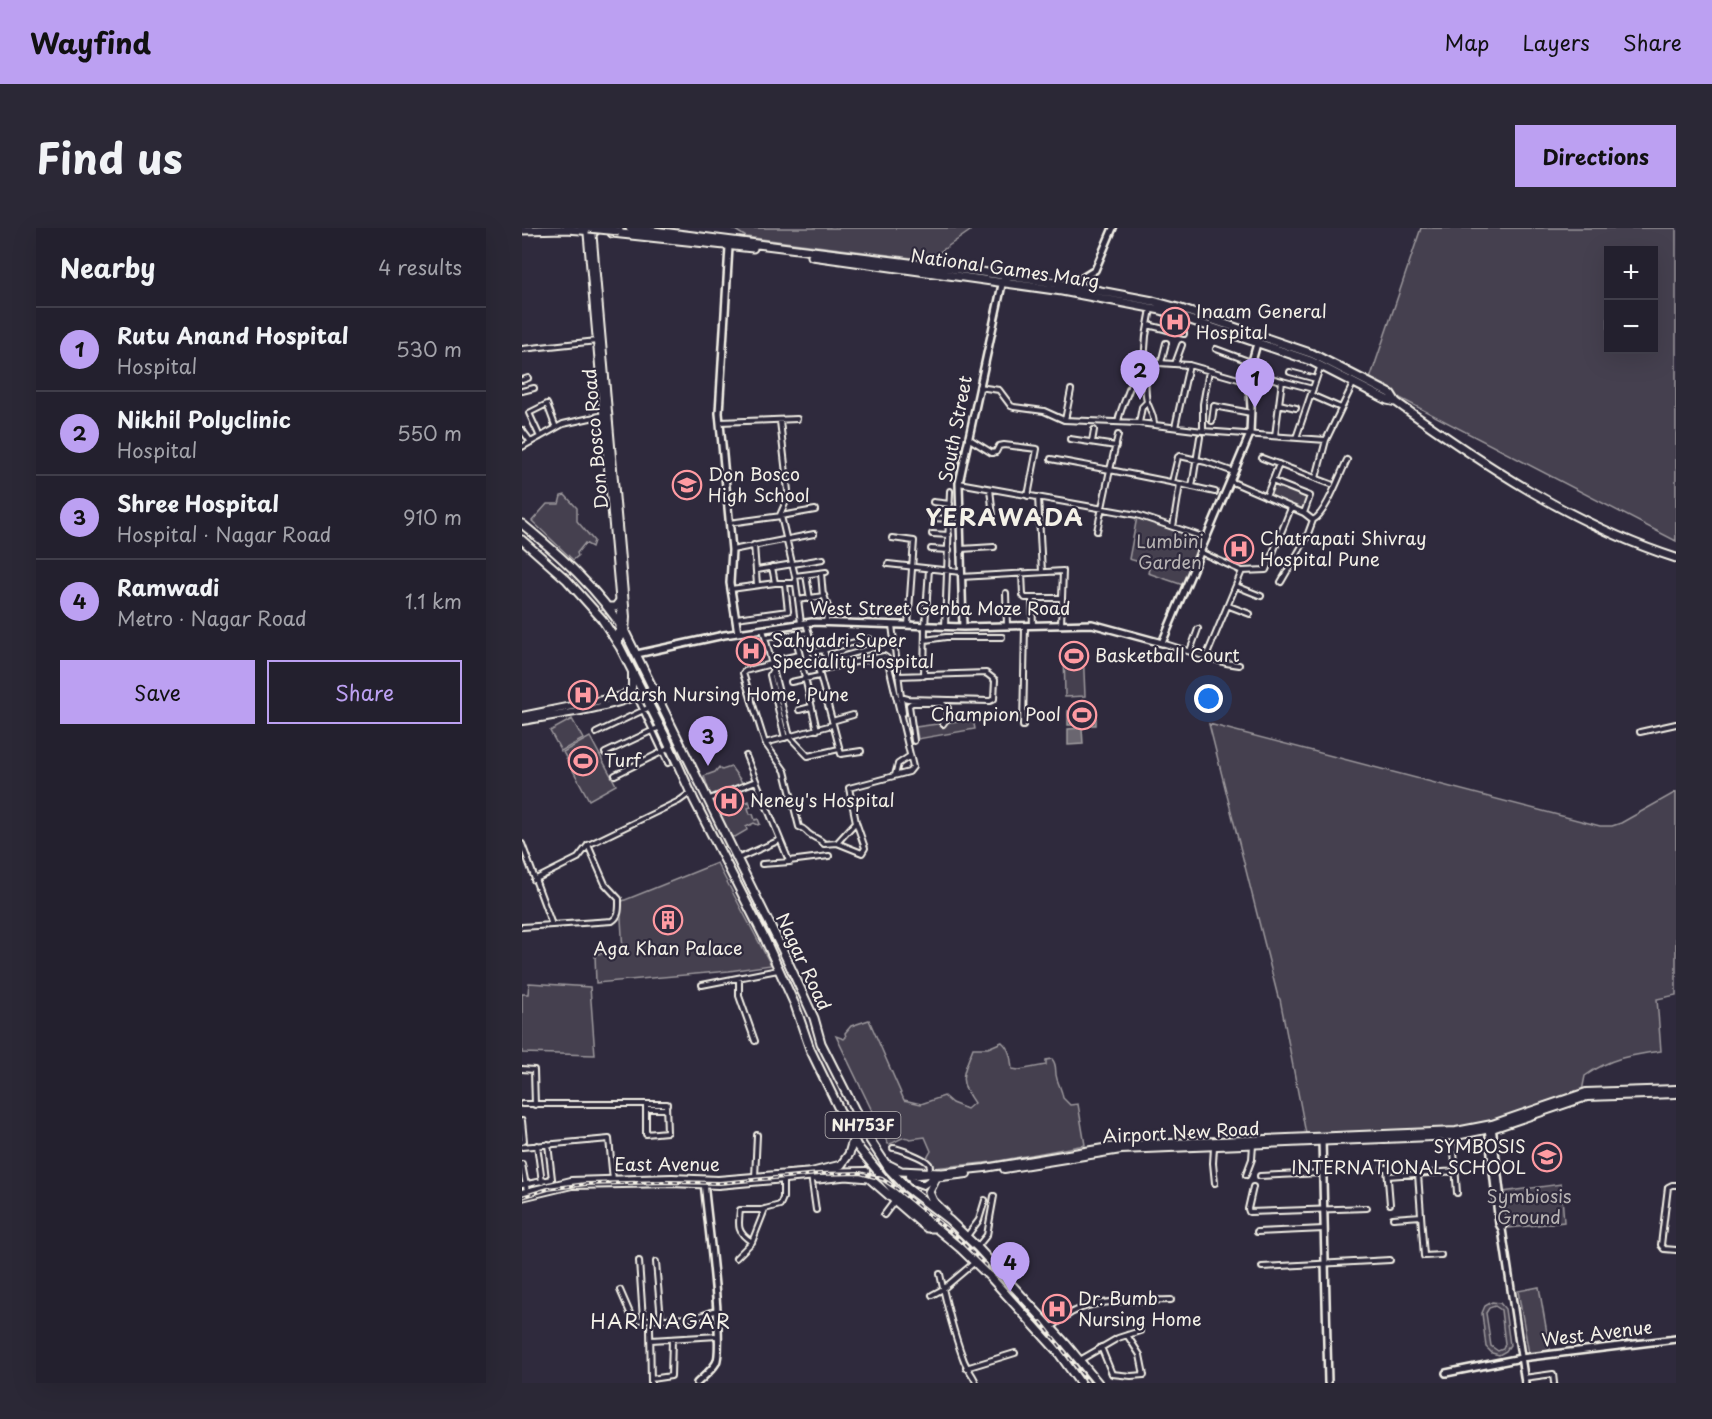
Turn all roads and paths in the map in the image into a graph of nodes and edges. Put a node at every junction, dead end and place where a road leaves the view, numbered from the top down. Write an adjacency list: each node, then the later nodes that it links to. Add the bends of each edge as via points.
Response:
1 (569, 228): 5 (main road, National Games Marg); 6 (main road, National Games Marg)
2 (610, 228): 7 (main road, bridge)
3 (630, 228): 8 (main road, National Games Marg, via 744,241)
4 (1113, 228): 11 (street, via 1095,270)
5 (589, 229): 7 (main road, bridge); 9 (main road, National Games Marg); 16 (main road, Don Bosco Road); 172 (main road, Don Bosco Road, via 622,553 626,616)
6 (522, 230)
7 (619, 230): 8 (main road)
8 (748, 246): 9 (main road, National Games Marg); 10 (main road, National Games Marg)
9 (729, 247): 55 (street)
10 (1003, 279): 11 (main road, National Games Marg); 37 (street, South Street)
11 (1072, 289): 12 (main road, National Games Marg)
12 (1152, 304): 13 (street); 15 (main road, National Games Marg)
13 (1148, 324): 14 (street); 21 (street)
14 (1184, 334)
15 (1258, 339): 22 (street); 23 (main road, National Games Marg)
16 (597, 342): 19 (street); 50 (main road, Don Bosco Road)
17 (1166, 343): 24 (street)
18 (1182, 345): 25 (street)
19 (522, 349)
20 (1216, 349): 22 (street)
21 (1144, 362): 24 (street); 43 (street)
22 (1251, 362): 35 (street)
23 (1322, 362): 31 (street); 32 (main road, National Games Marg)
24 (1161, 363): 25 (street)
25 (1175, 364): 26 (street)
26 (1189, 365): 27 (street); 59 (street)
27 (1209, 371): 35 (street); 45 (street)
28 (1290, 372): 31 (street)
29 (528, 378): 33 (street)
30 (1270, 378): 34 (street)
31 (1316, 379): 39 (street)
32 (1355, 379): 47 (street); 127 (main road, National Games Marg, via 1550,503 1612,535)
33 (522, 380)
34 (1282, 381): 39 (street); 44 (street)
35 (1249, 382): 49 (street)
36 (1131, 384): 56 (street)
37 (979, 387): 52 (street, via 999,390 1011,406 1044,411); 69 (street, South Street)
38 (534, 388): 41 (street)
39 (1313, 389): 42 (street)
40 (1071, 390): 52 (street)
41 (522, 391)
42 (1311, 395): 47 (street); 70 (street)
43 (1147, 402): 57 (street, via 1142,406); 58 (street, via 1154,413)
44 (1279, 404): 46 (street); 66 (street)
45 (1203, 407): 48 (street); 63 (street)
46 (1296, 408)
47 (1341, 408): 72 (street)
48 (1214, 410): 49 (street, via 1214,406); 54 (street)
49 (1251, 413): 64 (street)
50 (604, 415): 60 (street); 156 (main road, Don Bosco Road)
51 (797, 419): 53 (street)
52 (1065, 420): 56 (street)
53 (780, 421): 55 (street); 104 (street, via 788,491)
54 (1212, 421)
55 (719, 422): 109 (street)
56 (1118, 422): 57 (street)
57 (1139, 423): 58 (street)
58 (1154, 425): 59 (street)
59 (1175, 427): 63 (street)
60 (556, 428): 67 (street); 67 (street, via 547,404 529,413)
61 (522, 430): 73 (street)
62 (1094, 430): 74 (street)
63 (1203, 431): 64 (street)
64 (1250, 434): 66 (street); 83 (street)
65 (1118, 435): 75 (street)
66 (1275, 436): 70 (street)
67 (540, 437): 73 (street)
68 (1200, 437): 79 (street)
69 (968, 438): 88 (street, South Street); 95 (street, via 992,453 1004,445 1037,449)
70 (1296, 438): 72 (street)
71 (1070, 439): 74 (street)
72 (1326, 440): 84 (street)
73 (531, 442): 76 (street)
74 (1092, 442): 75 (street)
75 (1116, 446): 82 (street)
76 (522, 447)
77 (1262, 458): 81 (street)
78 (1051, 459): 82 (street)
79 (1197, 459): 83 (street); 86 (street, via 1178,457); 91 (street)
80 (1347, 460): 108 (street, via 1324,509)
81 (1279, 464): 84 (street); 85 (street)
82 (1110, 470): 86 (street); 101 (street)
83 (1234, 472): 87 (street)
84 (1316, 478): 90 (street)
85 (1272, 481): 97 (street); 103 (street, via 1310,496)
86 (1172, 482): 89 (street)
87 (1230, 482): 97 (street); 118 (street)
88 (959, 483): 92 (street); 123 (street, South Street)
89 (1180, 484): 91 (street); 111 (street)
90 (1330, 484)
91 (1192, 487): 94 (street)
92 (990, 489): 95 (street); 105 (street)
93 (950, 491): 99 (street)
94 (1215, 492)
95 (1028, 495): 96 (street)
96 (1038, 497): 101 (street); 137 (street)
97 (1266, 497): 100 (street)
98 (933, 502): 99 (street)
99 (950, 504): 107 (street)
100 (1291, 508): 103 (street); 136 (street, via 1266,570)
101 (1101, 509): 111 (street); 112 (street)
102 (815, 510): 104 (street)
103 (1304, 513): 108 (street)
104 (780, 515): 109 (street); 116 (street)
105 (993, 516)
106 (932, 518): 107 (street)
107 (950, 519): 115 (street)
108 (1313, 520): 143 (street)
109 (729, 523): 124 (street)
110 (522, 524): 158 (main road, Nagar Road / NH753F, via 569,564)
111 (1173, 527): 118 (street)
112 (1097, 531)
113 (814, 534): 116 (street)
114 (932, 534): 115 (street)
115 (949, 534): 125 (street)
116 (787, 538): 120 (street); 129 (street)
117 (892, 538): 132 (street, via 915,542)
118 (1206, 538): 126 (street)
119 (522, 540): 180 (main road, Nagar Road / NH753F, via 560,572)
120 (754, 545): 124 (street); 134 (street)
121 (994, 547): 123 (street)
122 (931, 549): 125 (street)
123 (961, 549): 139 (street, South Street)
124 (732, 550): 148 (street)
125 (949, 550): 135 (street)
126 (1200, 552): 136 (street); 182 (street)
127 (1676, 558)
128 (823, 559): 129 (street)
129 (792, 564): 131 (street); 141 (street)
130 (888, 564): 132 (street)
131 (772, 567): 134 (street); 144 (street)
132 (912, 567): 133 (street); 164 (street)
133 (929, 568): 135 (street); 167 (street)
134 (757, 570): 146 (street)
135 (948, 571): 139 (street); 170 (street)
136 (1242, 571): 147 (street)
137 (1042, 572): 138 (street); 153 (street, via 1063,571)
138 (1022, 573): 139 (street); 152 (street, via 1024,597)
139 (961, 574): 171 (street, South Street)
140 (806, 575): 141 (street); 150 (street, via 823,572); 154 (street)
141 (795, 576): 142 (street)
142 (796, 582): 145 (street); 155 (street)
143 (1281, 582)
144 (775, 583): 145 (street); 146 (street)
145 (785, 584): 160 (street, via 788,611)
146 (757, 585): 148 (street)
147 (1236, 586): 151 (street); 157 (street)
148 (730, 589): 160 (street)
149 (1006, 593): 168 (street)
150 (824, 595): 154 (street); 161 (street, via 828,607)
151 (1261, 596)
152 (1032, 598): 153 (street); 165 (street)
153 (1062, 598): 166 (street)
154 (810, 599): 155 (street)
155 (798, 600): 162 (street)
156 (620, 601): 158 (main road, via 615,607); 172 (main road, Don Bosco Road)
157 (1228, 606): 159 (street); 188 (street)
158 (608, 607): 172 (main road, Nagar Road / NH753F)
159 (1250, 614)
160 (735, 618): 175 (street)
161 (826, 622): 162 (street, West Street Genba Moze Road); 163 (street, West Street Genba Moze Road)
162 (804, 623): 173 (street, West Street Genba Moze Road); 176 (street)
163 (892, 624): 164 (street, West Street Genba Moze Road); 197 (street)
164 (908, 625): 167 (street, West Street Genba Moze Road)
165 (1033, 625): 166 (street, West Street Genba Moze Road); 169 (street, West Street Genba Moze Road)
166 (1061, 625): 182 (street, West Street Genba Moze Road, via 1099,625)
167 (925, 626): 170 (street, West Street Genba Moze Road); 181 (street)
168 (1007, 626): 169 (street, West Street Genba Moze Road); 171 (street, West Street Genba Moze Road)
169 (1025, 626): 213 (street)
170 (945, 627): 171 (street, West Street Genba Moze Road)
171 (963, 627)
172 (623, 628): 180 (main road); 186 (main road, Nagar Road / NH753F)
173 (763, 629): 175 (street, West Street Genba Moze Road); 178 (street)
174 (1198, 629): 184 (street)
175 (738, 633): 186 (street, West Street Genba Moze Road)
176 (808, 633): 177 (street); 185 (street)
177 (795, 634): 178 (street); 187 (street)
178 (765, 637): 191 (street)
179 (1002, 637): 181 (street)
180 (616, 640): 194 (main road, Nagar Road / NH753F)
181 (925, 640): 198 (street)
182 (1162, 643): 184 (street, West Street Genba Moze Road)
183 (824, 650): 185 (street); 190 (street); 190 (street, via 872,641 872,650)
184 (1190, 651): 188 (street, West Street Genba Moze Road)
185 (814, 652): 192 (street)
186 (637, 654): 201 (main road, Nagar Road / NH753F)
187 (799, 655): 189 (street); 199 (street)
188 (1206, 657): 193 (street, West Street Genba Moze Road)
189 (785, 658)
190 (827, 661): 192 (street)
191 (771, 664): 218 (street); 220 (street, via 743,673)
192 (816, 664): 195 (street)
193 (1239, 665)
194 (631, 669): 202 (main road, Nagar Road / NH753F); 209 (main road, via 632,688 622,696)
195 (818, 670): 196 (street); 226 (street, via 886,656)
196 (819, 676): 199 (street); 210 (street)
197 (898, 676): 198 (street); 203 (street)
198 (924, 676): 203 (street, via 986,673 994,678 994,699)
199 (804, 679): 200 (street); 204 (street)
200 (791, 682)
201 (654, 688): 202 (main road); 232 (main road, Nagar Road / NH753F)
202 (640, 695): 205 (main road, Nagar Road / NH753F); 209 (main road, via 584,710)
203 (900, 697): 207 (street)
204 (811, 708): 206 (street); 215 (street)
205 (647, 709): 214 (main road, Nagar Road / NH753F); 217 (street)
206 (799, 710)
207 (903, 713)
208 (853, 715): 210 (street)
209 (522, 718)
210 (832, 723): 215 (street); 221 (street)
211 (943, 724): 219 (street, via 948,708 942,703 912,703 909,712)
212 (1676, 724): 216 (street)
213 (1023, 726)
214 (656, 729): 222 (main road, Nagar Road / NH753F); 224 (street)
215 (817, 730): 218 (street)
216 (1640, 732)
217 (596, 733)
218 (788, 738): 220 (street); 221 (street, via 808,756)
219 (914, 741)
220 (765, 743): 235 (street, via 785,771 799,826 824,844)
221 (839, 749): 223 (street, via 843,755)
222 (666, 750): 227 (street); 228 (street); 231 (main road, Nagar Road / NH753F)
223 (861, 751)
224 (605, 753)
225 (746, 756): 230 (street)
226 (910, 756): 229 (street, via 898,764); 229 (street, via 911,771)
227 (668, 763)
228 (615, 775)
229 (895, 775): 233 (street, via 849,788)
230 (756, 781): 232 (street); 234 (street)
231 (690, 793): 237 (street); 247 (main road, Nagar Road / NH753F)
232 (707, 800): 240 (main road, Nagar Road / NH753F)
233 (856, 822): 235 (street); 235 (street, via 864,852)
234 (780, 840): 240 (street); 241 (street)
235 (837, 843)
236 (522, 844): 239 (street)
237 (588, 845): 244 (street, via 578,858); 245 (street, via 605,884 619,899 619,913 612,921)
238 (829, 856): 241 (street)
239 (526, 859): 243 (street); 244 (street)
240 (737, 859): 250 (main road, Nagar Road / NH753F)
241 (790, 862): 242 (street)
242 (762, 864)
243 (522, 865)
244 (534, 880): 245 (street)
245 (552, 925): 246 (street)
246 (522, 927)
247 (778, 970): 248 (street); 251 (main road, Nagar Road / NH753F)
248 (739, 978): 249 (street); 254 (street, via 739,996)
249 (702, 985)
250 (801, 988): 251 (main road); 252 (main road, Nagar Road / NH753F)
251 (789, 993): 253 (main road, Nagar Road / NH753F)
252 (805, 997): 253 (main road, via 797,996); 274 (main road, Nagar Road / NH753F, via 821,1043)
253 (793, 1001): 265 (main road, Nagar Road / NH753F, via 810,1049)
254 (755, 1041)
255 (522, 1069): 259 (street, via 535,1073)
256 (1676, 1089): 262 (main road, Airport New Road, via 1586,1092)
257 (1676, 1094): 262 (main road, Airport New Road, via 1587,1097)
258 (522, 1104): 259 (street)
259 (535, 1105): 260 (street)
260 (646, 1107): 260 (street, via 666,1105 667,1132 646,1134)
261 (522, 1121): 267 (street)
262 (1490, 1127): 264 (main road, Airport New Road); 266 (main road, Airport New Road); 342 (street)
263 (757, 1135): 287 (street)
264 (1453, 1136): 266 (main road, Airport New Road); 278 (street)
265 (852, 1137): 279 (main road, via 852,1147 841,1166); 299 (main road, Nagar Road / NH753F)
266 (1322, 1139): 269 (main road, Airport New Road); 281 (street); 284 (main road, Airport New Road, via 1121,1144)
267 (522, 1142)
268 (548, 1144): 270 (street); 290 (street, via 609,1139); 291 (street, via 552,1179)
269 (1253, 1144): 271 (main road, Airport New Road); 283 (street)
270 (537, 1145): 272 (street); 291 (street)
271 (1214, 1146): 284 (main road, Airport New Road, via 1121,1149); 293 (street)
272 (522, 1147)
273 (893, 1148): 277 (street, via 927,1161)
274 (881, 1157): 277 (main road, via 898,1171); 309 (main road, Nagar Road / NH753F, via 893,1175)
275 (522, 1164): 296 (street)
276 (1383, 1168): 286 (street, via 1387,1168)
277 (929, 1172): 284 (main road)
278 (1456, 1172): 282 (street); 297 (street)
279 (812, 1173): 280 (main road, East Avenue); 288 (main road, East Avenue); 299 (main road, via 818,1179 869,1178); 304 (street)
280 (866, 1173)
281 (1322, 1173): 285 (street); 305 (street)
282 (1418, 1174): 286 (street); 307 (street)
283 (1246, 1175)
284 (937, 1176): 289 (main road); 309 (main road, via 929,1189 931,1198)
285 (1260, 1176)
286 (1388, 1176): 301 (street)
287 (755, 1177): 288 (main road, East Avenue); 292 (main road, East Avenue)
288 (782, 1177): 292 (main road, East Avenue); 303 (street, via 782,1202)
289 (911, 1178)
290 (613, 1180): 292 (main road, East Avenue, via 672,1178); 296 (main road, East Avenue, via 561,1182)
291 (542, 1182): 296 (street)
292 (704, 1182): 296 (main road, East Avenue, via 572,1185); 329 (street)
293 (1215, 1184)
294 (1676, 1185): 315 (street, via 1668,1187 1661,1245)
295 (1253, 1187): 305 (street, via 1249,1212)
296 (524, 1191)
297 (1458, 1193)
298 (994, 1196): 314 (street, via 987,1235)
299 (897, 1199): 306 (street); 321 (main road, via 927,1228 934,1228)
300 (985, 1200): 312 (street, via 979,1220)
301 (1390, 1204)
302 (1367, 1208): 305 (street)
303 (765, 1209): 313 (street); 313 (street, via 740,1210 740,1231)
304 (816, 1210)
305 (1323, 1210): 310 (street)
306 (884, 1215)
307 (1421, 1216): 308 (street); 316 (street, via 1424,1256)
308 (1393, 1218)
309 (952, 1223): 312 (main road, Nagar Road / NH753F)
310 (1324, 1229): 311 (street); 322 (street)
311 (1257, 1232)
312 (966, 1236): 314 (main road, Nagar Road / NH753F)
313 (752, 1242): 317 (street)
314 (977, 1247): 333 (main road, Nagar Road / NH753F)
315 (1676, 1250)
316 (1441, 1255)
317 (736, 1258)
318 (1390, 1260): 322 (street)
319 (639, 1261): 330 (street)
320 (656, 1262): 331 (street)
321 (975, 1262): 325 (street); 352 (main road)
322 (1325, 1264): 323 (street); 353 (street)
323 (1262, 1267)
324 (940, 1274): 325 (street)
325 (943, 1289): 327 (street); 344 (street)
326 (620, 1290): 330 (street, via 632,1319)
327 (932, 1295)
328 (1171, 1300): 333 (street, via 1110,1302 1083,1308)
329 (717, 1310): 331 (street, via 694,1318); 336 (street)
330 (643, 1319): 331 (street)
331 (661, 1320)
332 (650, 1328): 339 (street)
333 (1051, 1328): 343 (main road, Nagar Road / NH753F)
334 (1140, 1331): 335 (street)
335 (1127, 1335): 340 (street); 340 (street, via 1140,1355 1144,1375 1112,1374)
336 (718, 1336): 337 (street); 350 (street, via 717,1362)
337 (672, 1339): 339 (street); 348 (street, via 671,1376)
338 (1676, 1339): 342 (street, West Avenue)
339 (651, 1340): 348 (street)
340 (1101, 1347): 343 (street)
341 (1015, 1353): 344 (street)
342 (1521, 1358): 345 (street, West Avenue); 347 (street)
343 (1080, 1361): 346 (main road, Nagar Road / NH753F)
344 (966, 1368): 349 (street)
345 (1446, 1373)
346 (1095, 1380): 352 (main road)
347 (1525, 1380): 354 (street, via 1552,1374)
348 (651, 1381)
349 (976, 1381): 351 (street)
350 (697, 1383)
351 (981, 1383)
352 (1082, 1383)
353 (1328, 1383)
354 (1554, 1383)

